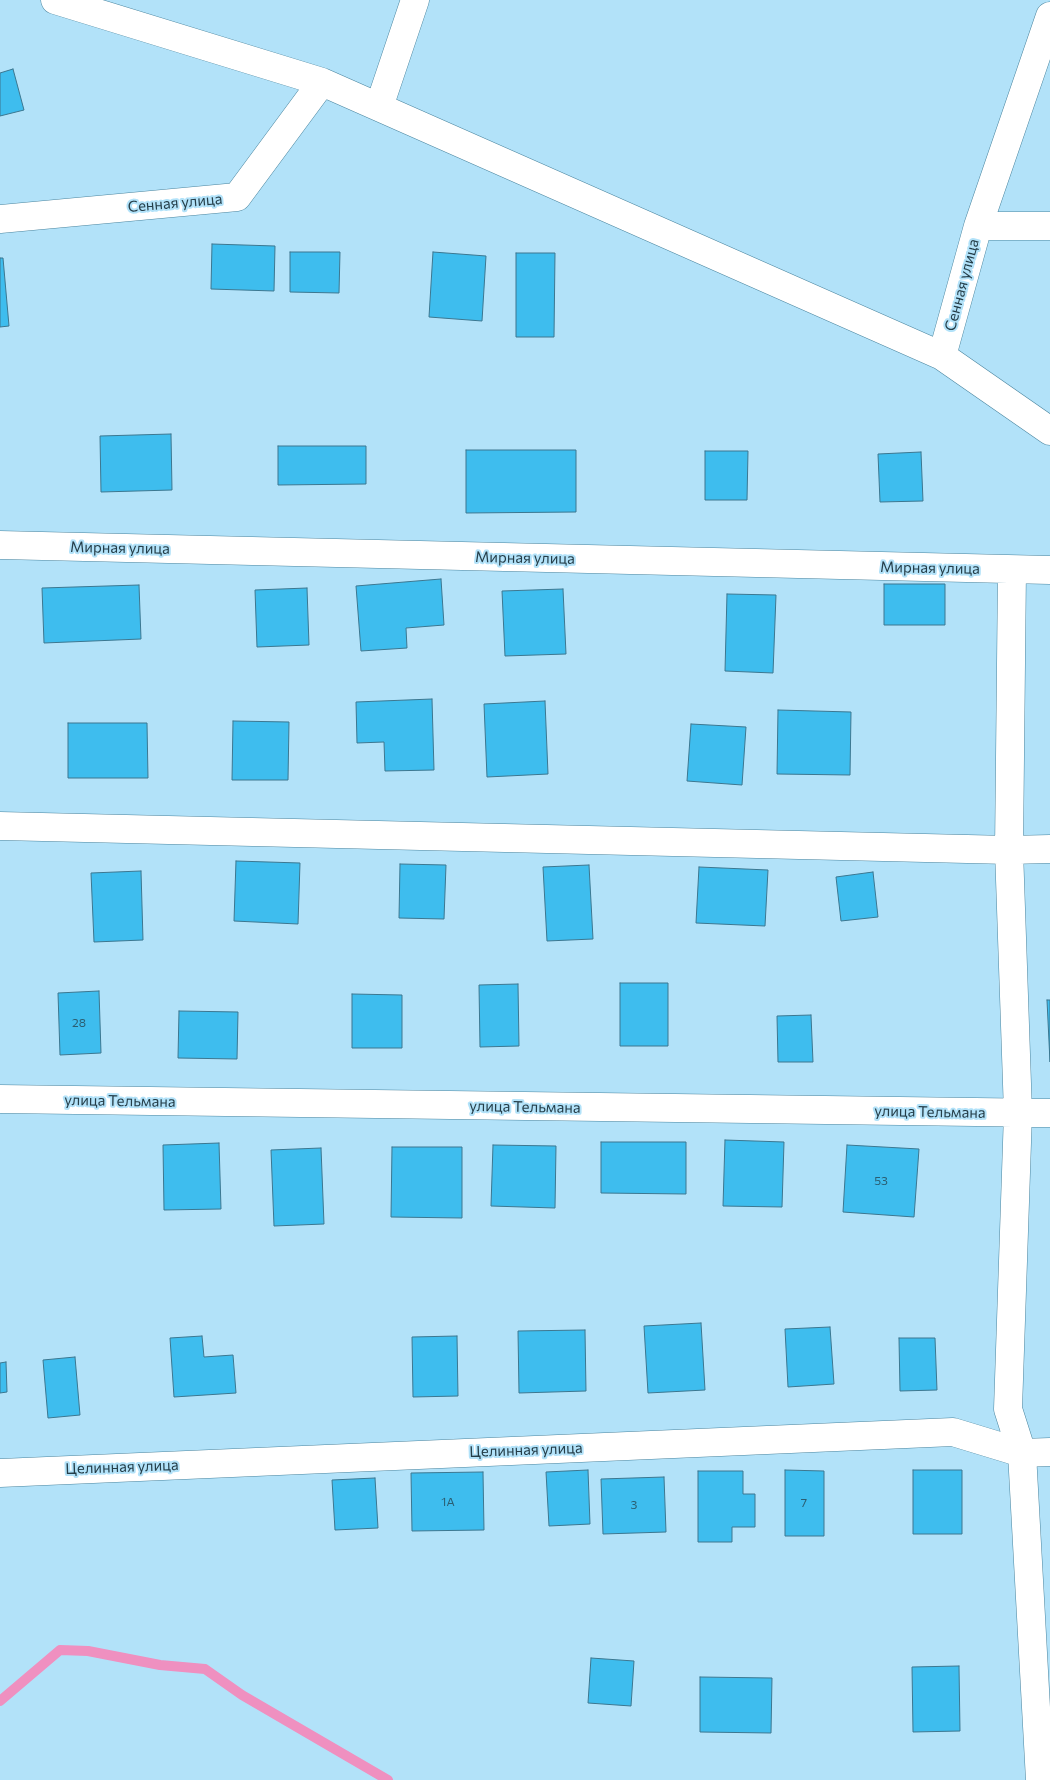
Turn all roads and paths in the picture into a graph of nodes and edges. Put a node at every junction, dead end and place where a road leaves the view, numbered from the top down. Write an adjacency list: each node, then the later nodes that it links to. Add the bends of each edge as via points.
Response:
1 (55, 0): 4 (street)
2 (415, 0): 5 (street)
3 (1050, 16): 7 (street)
4 (322, 82): 5 (street); 6 (street, Сенная улица, via 237,197)
5 (379, 107): 9 (street)
6 (0, 219)
7 (978, 226): 8 (street, Сенная улица); 9 (street, Сенная улица)
8 (1050, 226)
9 (942, 356): 10 (street)
10 (1050, 431)
11 (0, 545): 12 (street, Мирная улица)
12 (1012, 570): 13 (street, Мирная улица); 16 (street)
13 (1050, 570)
14 (0, 826): 16 (street)
15 (1050, 849): 16 (street)
16 (1009, 850): 18 (street)
17 (0, 1100): 18 (street, улица Тельмана)
18 (1018, 1113): 19 (street, улица Тельмана); 21 (street, via 1008,1409)
19 (1050, 1113)
20 (1050, 1452): 21 (street, Целинная улица)
21 (1022, 1453): 22 (street, Целинная улица, via 953,1432); 23 (street)
22 (0, 1472)
23 (1040, 1780)

